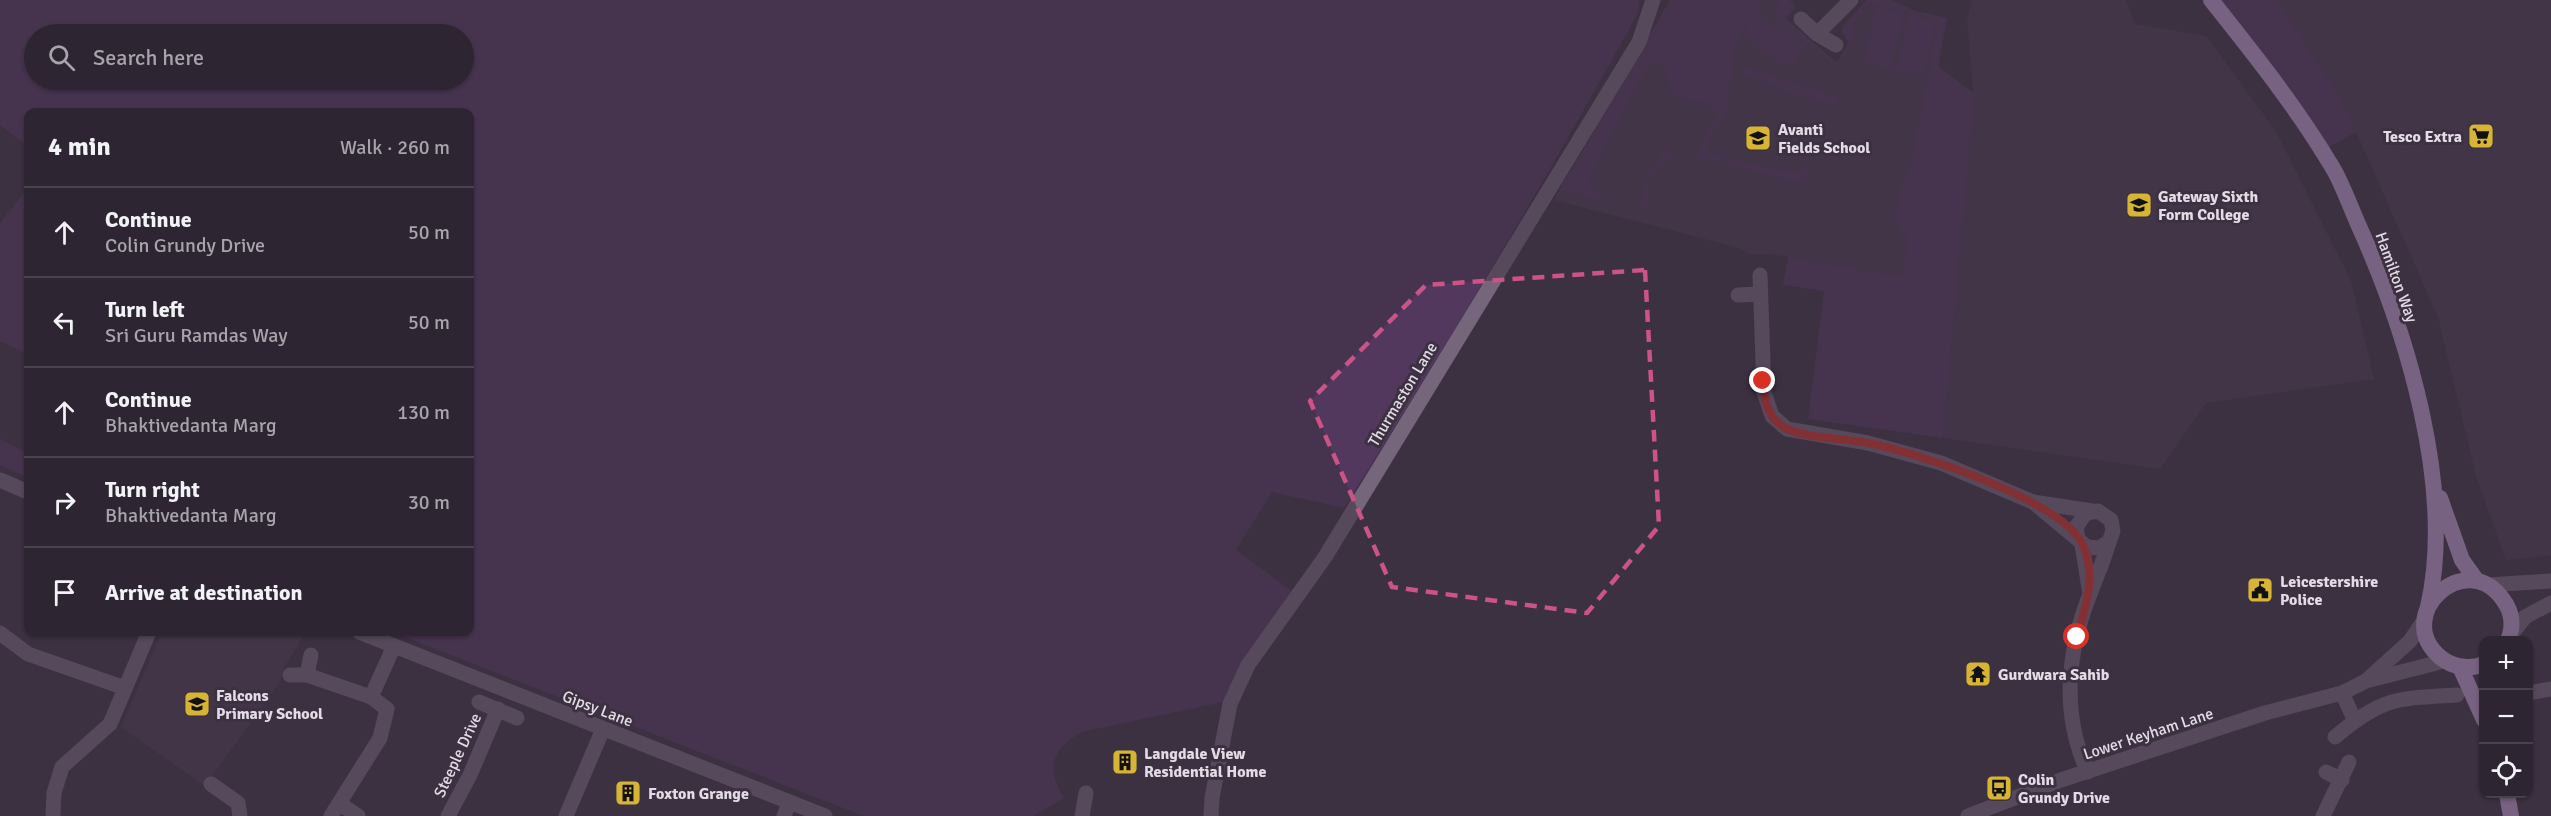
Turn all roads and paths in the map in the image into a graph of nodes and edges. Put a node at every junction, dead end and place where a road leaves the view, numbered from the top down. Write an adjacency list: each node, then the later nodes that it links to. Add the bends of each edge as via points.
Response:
1 (1653, 0): 63 (street, Thurmaston Lane, via 1639,42 1325,557 1248,665 1230,704)
2 (1851, 0): 5 (street)
3 (2211, 0): 11 (highway, Hamilton Way, via 2270,74 2334,171 2380,273 2413,381)
4 (1801, 19): 5 (street)
5 (1817, 34): 6 (street)
6 (1836, 45)
7 (1760, 275): 8 (street)
8 (1760, 294): 9 (street); 13 (street, via 1764,392 1777,423 1792,431 1924,457)
9 (1738, 295)
10 (0, 480): 12 (street)
11 (2434, 484): 18 (highway, via 2462,560); 21 (highway, Hamilton Way, via 2434,571)
12 (24, 490)
13 (2033, 502): 14 (street); 15 (street)
14 (2091, 511): 15 (street, via 2078,522); 16 (street, via 2103,513 2111,520)
15 (2080, 541): 16 (street, via 2099,548); 19 (street)
16 (2109, 542): 19 (street)
17 (2551, 581): 18 (street)
18 (2483, 583): 21 (highway, via 2465,580 2448,586 2434,597); 25 (highway, via 2500,594 2508,606 2512,621)
19 (2090, 594): 48 (street, via 2077,637 2070,688 2074,738)
20 (2551, 603): 26 (street, via 2525,617)
21 (2426, 613): 29 (highway, via 2428,643); 33 (street, Lower Keyham Lane, via 2410,641)
22 (0, 633): 34 (street, via 28,654)
23 (147, 636): 34 (street)
24 (369, 636): 27 (street, Gipsy Lane)
25 (2509, 636)
26 (2511, 636)
27 (394, 646): 39 (street); 45 (street, Gipsy Lane)
28 (311, 655): 32 (street)
29 (2452, 664): 30 (highway); 33 (street, Lower Keyham Lane); 42 (highway)
30 (2479, 664)
31 (290, 675): 32 (street)
32 (307, 675): 39 (street)
33 (2366, 681): 37 (street, Lower Keyham Lane)
34 (124, 688): 56 (street, via 110,724 62,767 54,793)
35 (2551, 689): 36 (street)
36 (2533, 692)
37 (2342, 693): 44 (street); 48 (street, Lower Keyham Lane, via 2265,713)
38 (2457, 695): 44 (street, via 2397,699)
39 (371, 697): 54 (street, via 387,709 380,738)
40 (479, 702): 41 (street, Steeple Drive)
41 (498, 709): 43 (street, Steeple Drive); 59 (street, Steeple Drive)
42 (2479, 711)
43 (517, 718)
44 (2355, 721): 46 (street)
45 (603, 729): 55 (street, Gipsy Lane); 60 (street)
46 (2335, 736)
47 (2349, 762): 50 (street)
48 (2088, 772): 64 (street, Lower Keyham Lane)
49 (2326, 772): 50 (street)
50 (2342, 780): 65 (street)
51 (211, 784): 57 (street, via 238,804)
52 (1086, 793): 62 (street)
53 (2508, 798): 66 (highway)
54 (336, 810): 58 (street)
55 (786, 810): 61 (street, Gipsy Lane)
56 (53, 816)
57 (240, 816)
58 (358, 816)
59 (448, 816)
60 (566, 816)
61 (825, 816)
62 (1082, 816)
63 (1211, 816)
64 (1968, 816)
65 (2323, 816)
66 (2511, 816)

